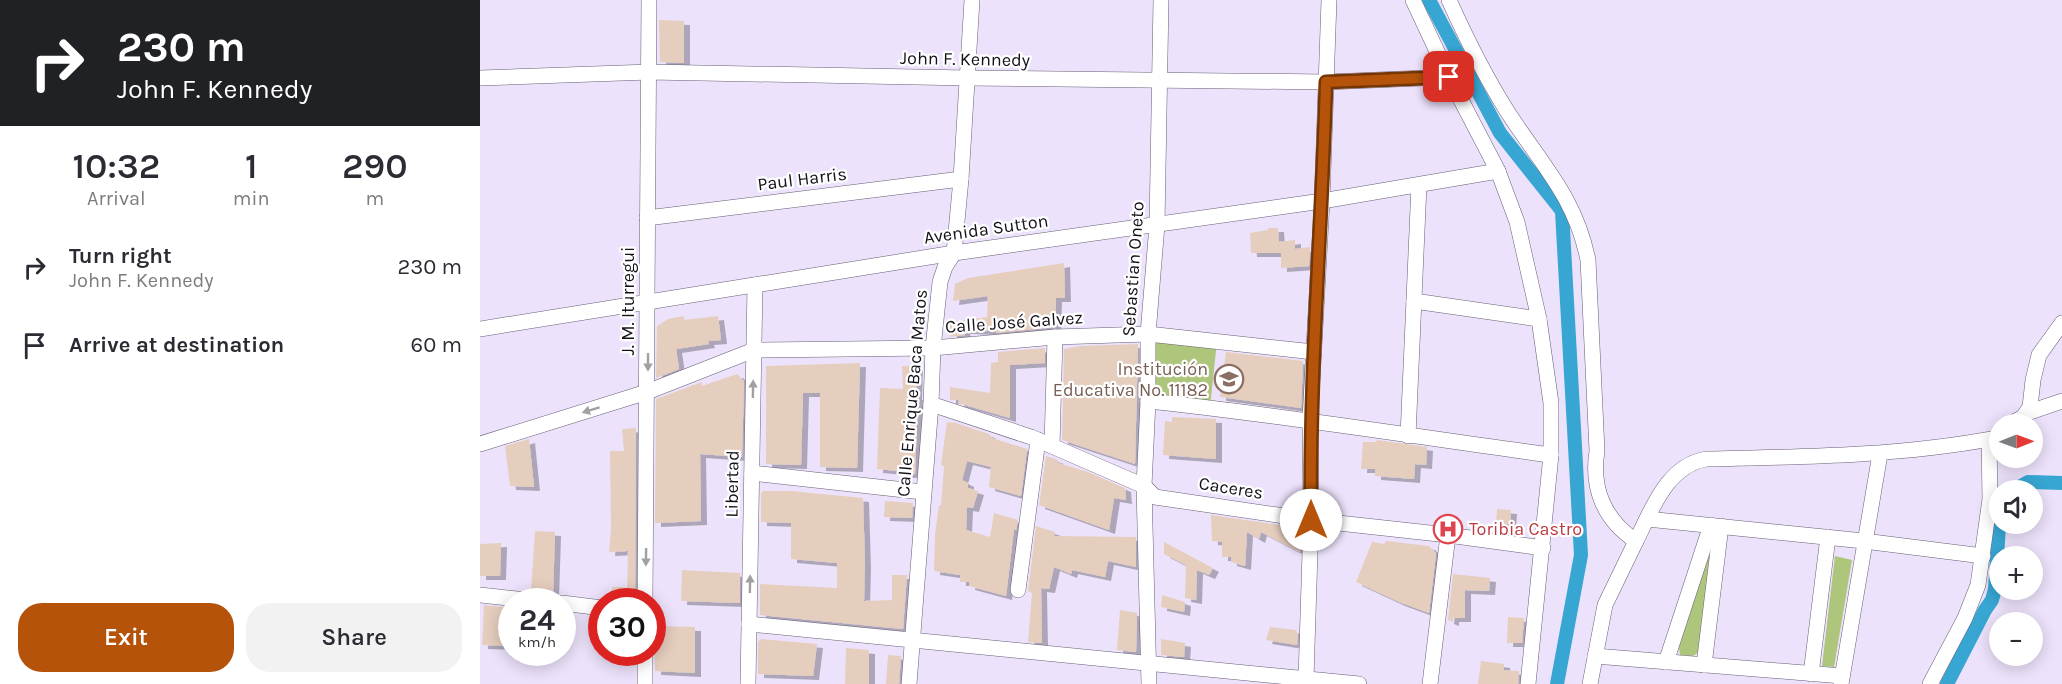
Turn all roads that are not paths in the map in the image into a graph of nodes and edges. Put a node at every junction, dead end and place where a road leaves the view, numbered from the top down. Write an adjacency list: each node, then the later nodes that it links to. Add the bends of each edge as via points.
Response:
1 (649, 0): 7 (street, J. M. Iturregui)
2 (972, 0): 10 (street, Calle Enrique Baca Matos)
3 (1161, 0): 11 (street, Sebastian Oneto)
4 (1329, 0): 12 (street)
5 (1413, 0): 8 (street)
6 (1449, 0): 52 (street, via 1489,79 1564,192 1579,225 1588,260 1596,485 1610,517)
7 (650, 72): 9 (street, John F. Kennedy); 10 (street, John F. Kennedy); 17 (street, J. M. Iturregui)
8 (1449, 77): 12 (street, John F. Kennedy); 13 (street)
9 (480, 78)
10 (968, 78): 11 (street, John F. Kennedy); 14 (street, Calle Enrique Baca Matos)
11 (1159, 81): 12 (street, John F. Kennedy); 18 (street, Sebastian Oneto)
12 (1326, 82): 16 (street)
13 (1498, 171): 15 (street, Avenida Sutton); 23 (street, via 1517,222)
14 (961, 179): 17 (street, Paul Harris); 19 (street, Calle Enrique Baca Matos)
15 (1419, 185): 16 (street, Avenida Sutton); 21 (street)
16 (1322, 201): 18 (street, Avenida Sutton); 30 (street)
17 (647, 218): 22 (street, J. M. Iturregui)
18 (1157, 225): 19 (street, Avenida Sutton); 26 (street, Sebastian Oneto)
19 (954, 253): 20 (street, Avenida Sutton); 28 (street, Calle Enrique Baca Matos, via 940,282)
20 (755, 285): 22 (street, Avenida Sutton); 29 (street, Libertad)
21 (1414, 301): 23 (street); 37 (street)
22 (648, 303): 25 (street, Avenida Sutton); 31 (street, J. M. Iturregui, one-way to 31)
23 (1539, 319): 42 (street, via 1551,403)
24 (2062, 323): 35 (street, via 2039,355 2032,400)
25 (480, 330)
26 (1148, 334): 27 (street, Calle José Galvez); 30 (street, Calle José Galvez); 32 (street, Sebastian Oneto)
27 (1055, 337): 28 (street, Calle José Galvez); 39 (street)
28 (933, 348): 29 (street, Calle José Galvez); 34 (street, Calle Enrique Baca Matos)
29 (754, 350): 31 (street, Calle José Galvez); 44 (street, Libertad, one-way to 29)
30 (1314, 352): 36 (street)
31 (647, 392): 40 (street, Calle José Galvez, one-way to 40); 56 (street, J. M. Iturregui, one-way to 56)
32 (1148, 401): 36 (street); 45 (street, Sebastian Oneto)
33 (2062, 401): 35 (street)
34 (931, 404): 39 (street, Caceres); 46 (street, Calle Enrique Baca Matos)
35 (2026, 413)
36 (1310, 420): 37 (street); 48 (street)
37 (1408, 436): 42 (street)
38 (1989, 439): 41 (street)
39 (1045, 443): 45 (street, Caceres); 57 (street)
40 (480, 444)
41 (1880, 454): 47 (street, via 1696,460 1674,475); 53 (street)
42 (1551, 455): 54 (street)
43 (1993, 468): 55 (street)
44 (752, 473): 46 (street); 60 (street, Libertad, one-way to 44)
45 (1144, 486): 48 (street, Caceres, via 1155,496); 64 (street, Sebastian Oneto)
46 (923, 492): 61 (street, Calle Enrique Baca Matos)
47 (1647, 519): 49 (street); 52 (street)
48 (1311, 520): 50 (street, Caceres); 68 (street)
49 (1716, 526): 51 (street); 63 (street); 65 (street)
50 (1448, 535): 54 (street, Caceres); 75 (street)
51 (1828, 537): 53 (street); 67 (street)
52 (1636, 541): 62 (street, via 1605,605)
53 (1864, 541): 55 (street); 69 (street)
54 (1543, 548): 76 (street)
55 (1983, 556): 78 (street, via 1974,599)
56 (645, 588)
57 (1018, 590)
58 (480, 595): 59 (street)
59 (498, 597)
60 (749, 624): 61 (street); 71 (street, Libertad)
61 (913, 640): 64 (street); 72 (street, Calle Enrique Baca Matos)
62 (1595, 656): 63 (street); 77 (street)
63 (1666, 662): 65 (street)
64 (1150, 663): 68 (street); 73 (street, Sebastian Oneto)
65 (1704, 665): 67 (street)
66 (645, 666): 70 (street)
67 (1811, 674): 69 (street)
68 (1306, 679): 74 (street)
69 (1841, 680)
70 (645, 684)
71 (748, 684)
72 (909, 684)
73 (1149, 684)
74 (1359, 684)
75 (1430, 684)
76 (1528, 684)
77 (1590, 684)
78 (1930, 684)

